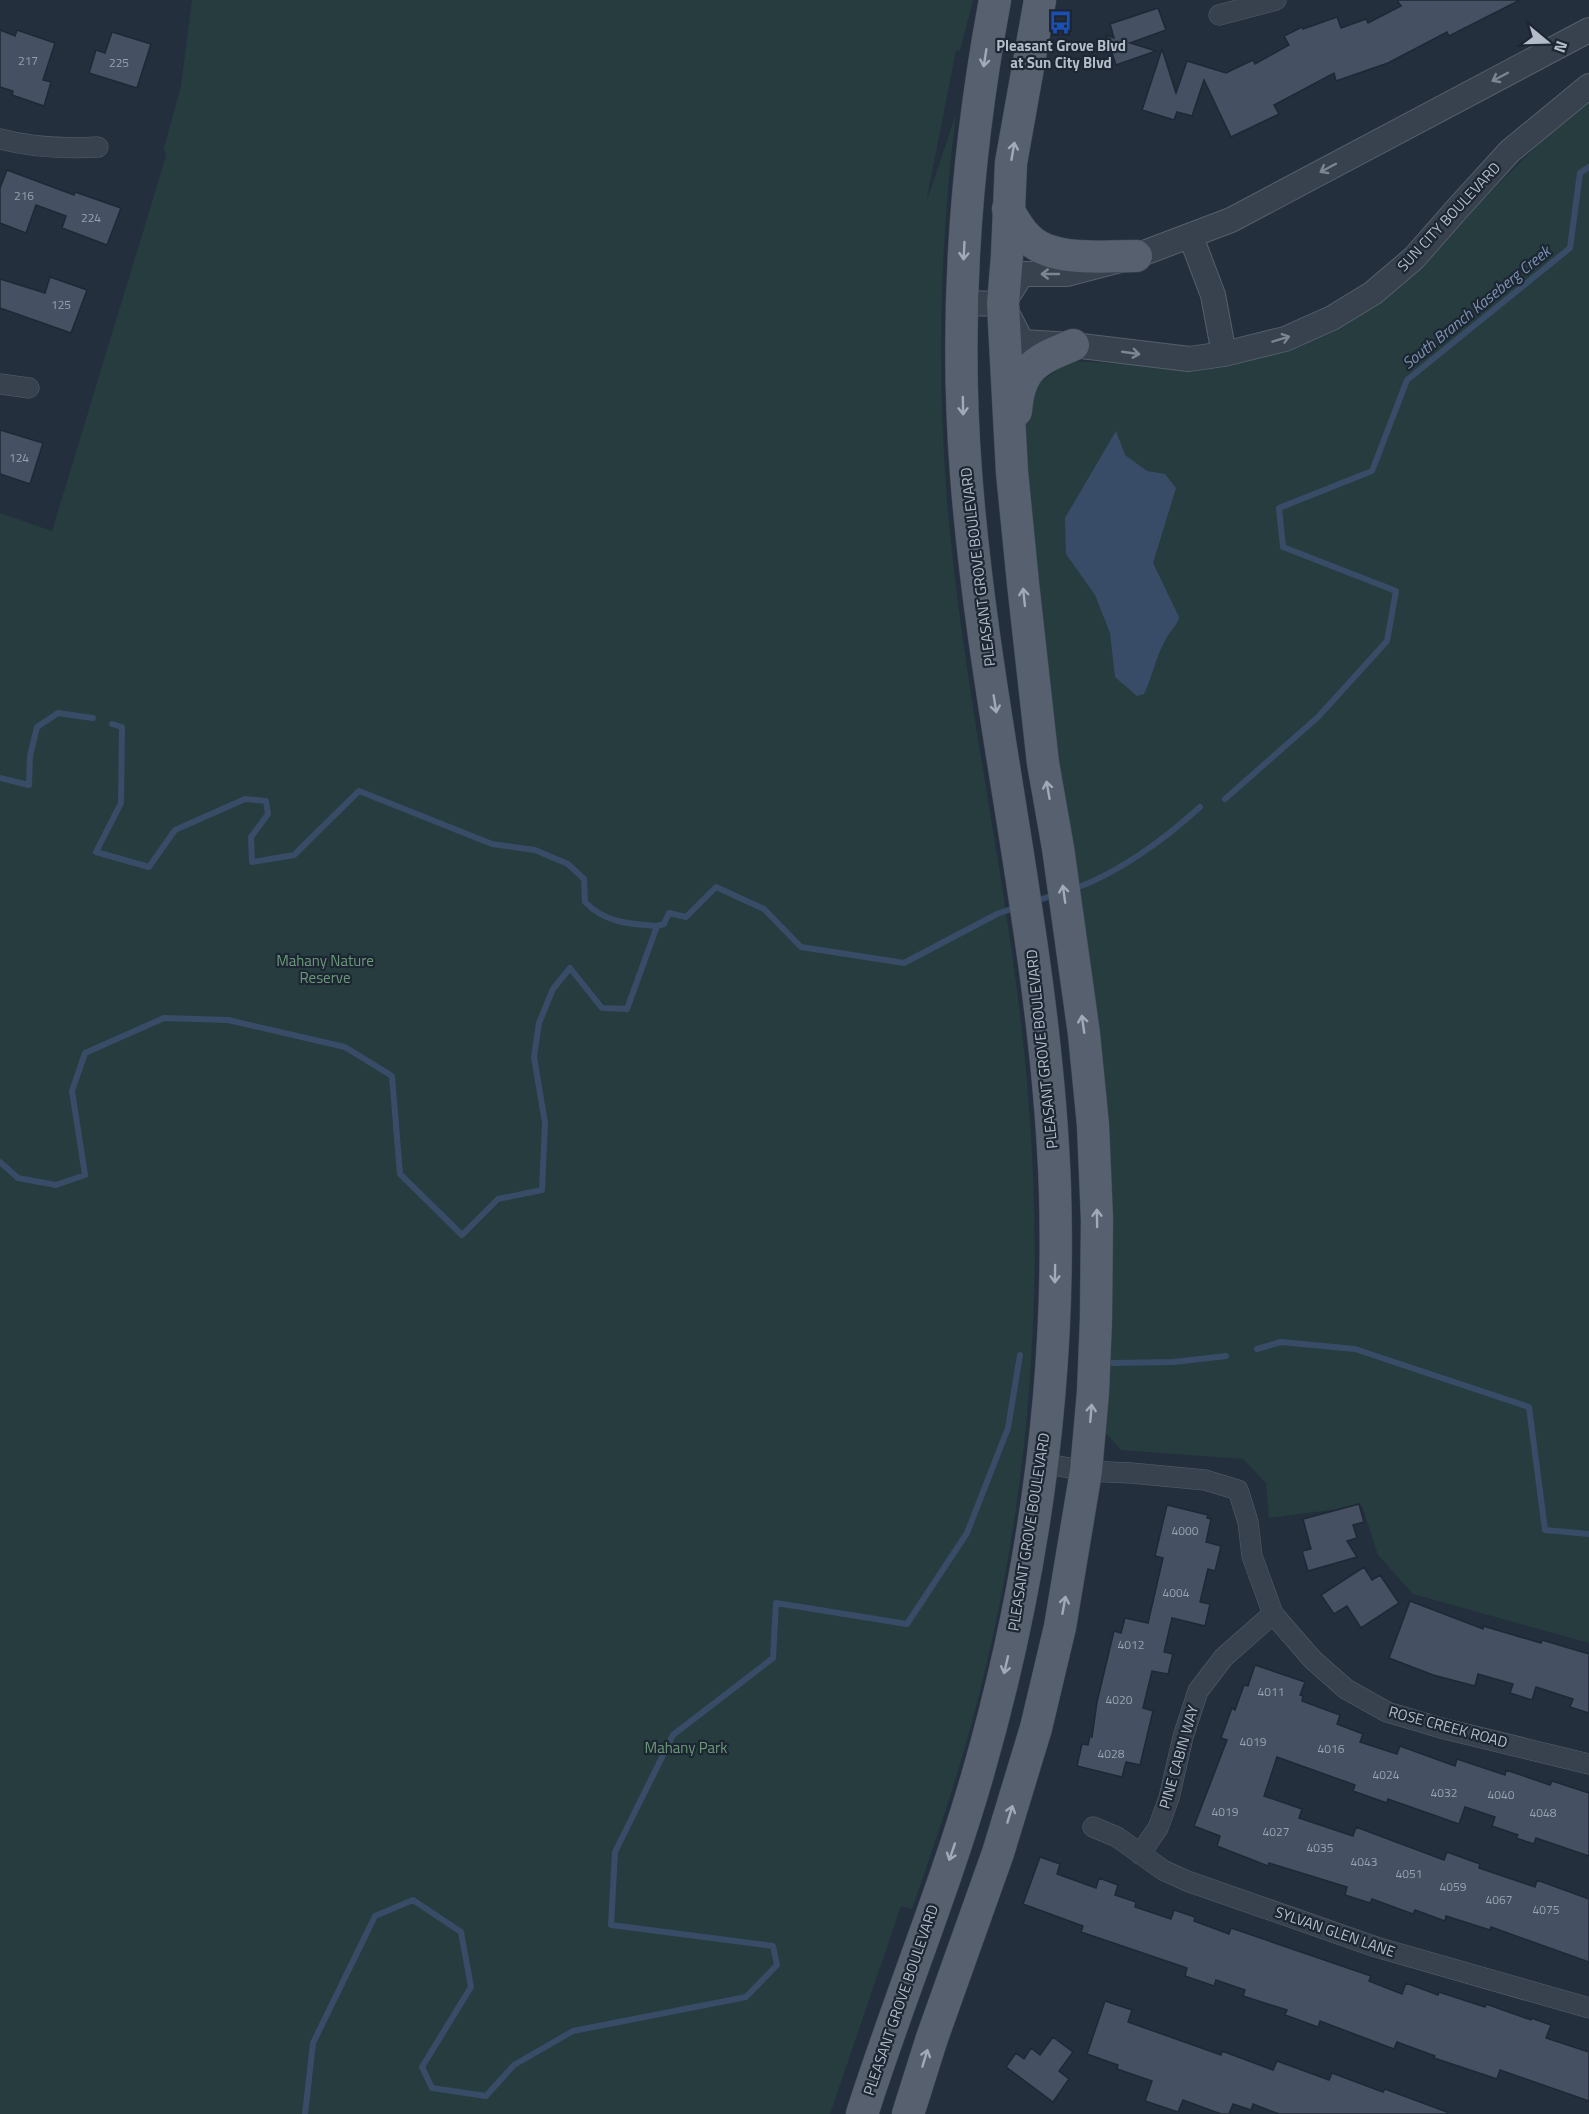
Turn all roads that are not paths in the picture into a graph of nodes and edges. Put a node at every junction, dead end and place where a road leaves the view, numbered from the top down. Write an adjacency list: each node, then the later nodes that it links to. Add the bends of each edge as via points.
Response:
1 (995, 0): 12 (main road, PLEASANT GROVE BOULEVARD, one-way to 12, via 973,145)
2 (1040, 0): 9 (main road, one-way to 2, via 1011,163)
3 (1276, 0): 4 (street)
4 (1219, 15)
5 (1589, 30): 10 (street, one-way to 10, via 1231,220)
6 (1589, 86): 15 (street, SUN CITY BOULEVARD, one-way to 6, via 1285,339 1332,318 1373,293 1414,258 1510,152)
7 (0, 139): 8 (street, via 46,148)
8 (98, 147)
9 (1008, 210): 11 (main road, via 1030,241 1062,255); 13 (main road)
10 (1191, 237): 11 (street); 15 (street, via 1213,295)
11 (1136, 256): 13 (street, one-way to 13, via 1067,274 1022,274)
12 (962, 303): 13 (street); 19 (main road, PLEASANT GROVE BOULEVARD, one-way to 19, via 968,496 1051,1102 1054,1332)
13 (1003, 304): 14 (street, SUN CITY BOULEVARD, via 1022,342); 18 (main road)
14 (1073, 345): 15 (street, SUN CITY BOULEVARD, one-way to 15, via 1189,359); 18 (main road, via 1044,357 1027,373 1017,393)
15 (1224, 354)
16 (0, 384): 17 (street)
17 (29, 388)
18 (1012, 472): 20 (main road, one-way to 18, via 1096,1319 1097,1220 1091,1102 1043,763)
19 (1042, 1463): 20 (street, ROSE CREEK ROAD); 26 (main road, PLEASANT GROVE BOULEVARD, one-way to 26, via 1018,1616 982,1759)
20 (1086, 1471): 21 (street, ROSE CREEK ROAD, via 1205,1479 1238,1490 1248,1522 1252,1556); 27 (main road, one-way to 20, via 998,1853 1036,1728 1060,1627)
21 (1273, 1614): 22 (street, ROSE CREEK ROAD, via 1313,1660 1346,1689 1387,1712); 24 (street, PINE CABIN WAY, via 1224,1657 1198,1692 1169,1798 1158,1828)
22 (1589, 1764)
23 (1093, 1827): 24 (street, SYLVAN GLEN LANE, via 1117,1837)
24 (1140, 1854): 25 (street, SYLVAN GLEN LANE, via 1188,1881 1354,1939)
25 (1589, 2008)
26 (862, 2114)
27 (908, 2114)

